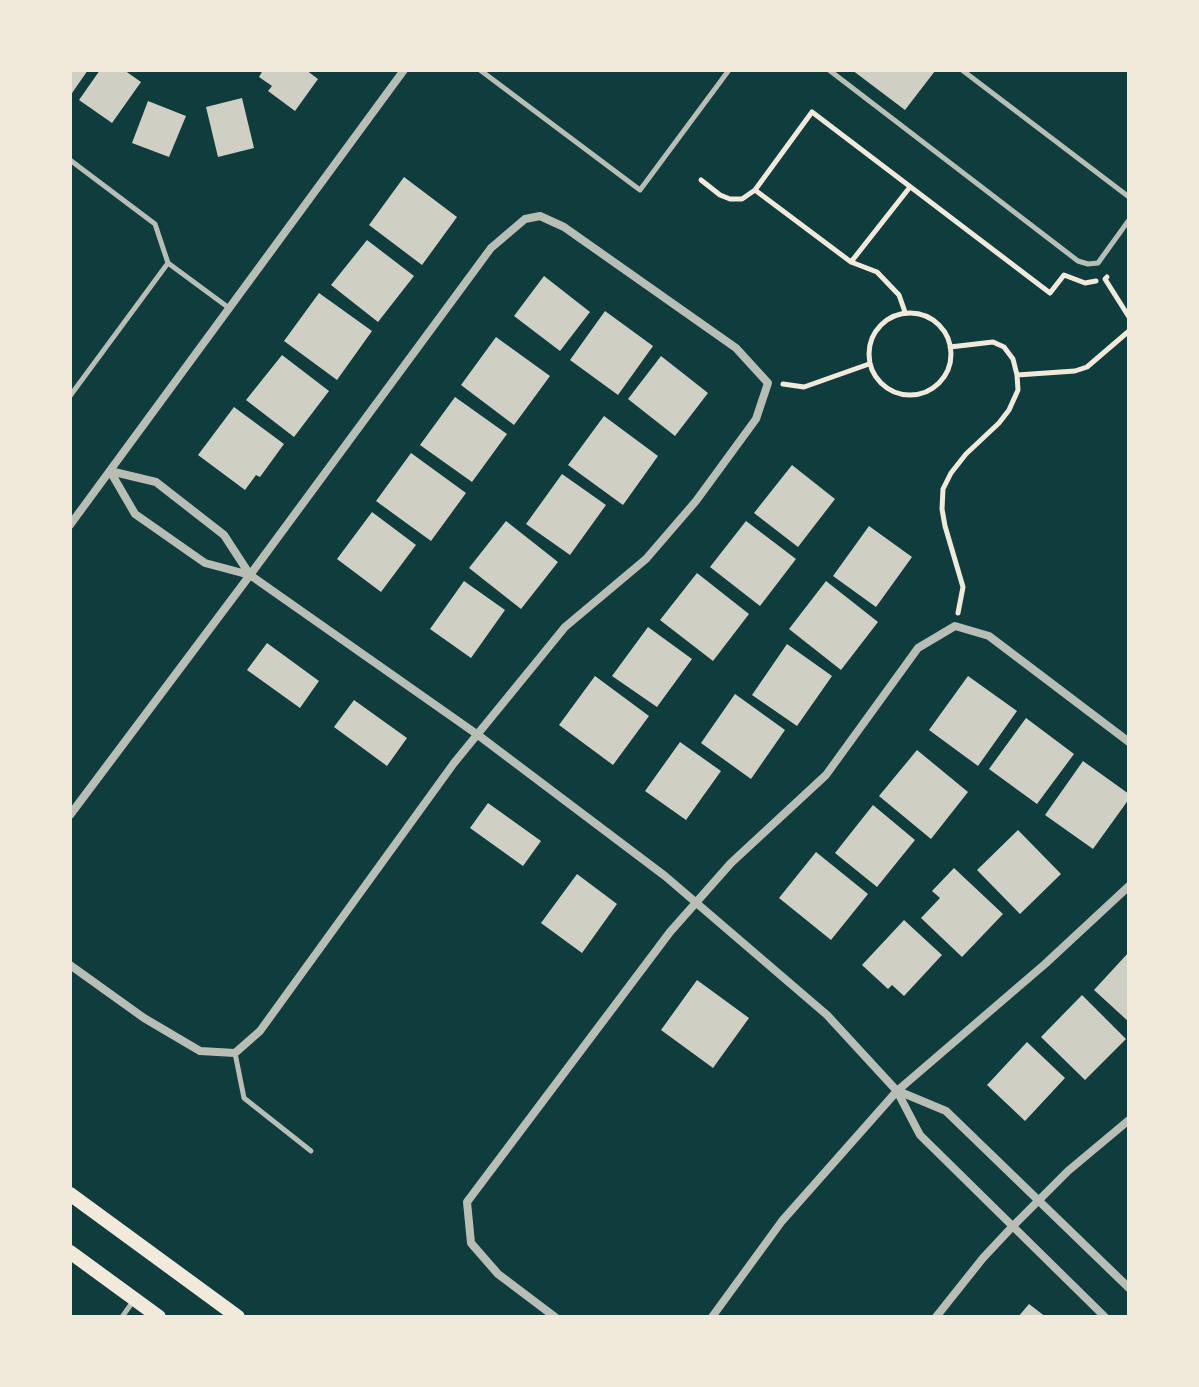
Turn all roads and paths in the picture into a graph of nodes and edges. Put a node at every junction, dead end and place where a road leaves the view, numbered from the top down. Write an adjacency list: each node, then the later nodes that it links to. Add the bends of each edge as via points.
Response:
1 (404, 70): 16 (street)
2 (480, 70): 3 (lane, via 640,190)
3 (729, 70)
4 (829, 70): 11 (lane, via 1078,261 1098,263)
5 (962, 70): 10 (lane)
6 (70, 160): 13 (lane, via 155,224)
7 (701, 180): 9 (path, via 730,199 742,199)
8 (910, 187): 9 (path, via 812,112); 12 (path); 15 (path, via 1050,293 1064,275 1085,283)
9 (755, 190): 12 (path)
10 (1129, 197)
11 (1129, 220)
12 (851, 262): 17 (path, via 889,282)
13 (168, 263): 16 (lane); 24 (lane)
14 (1113, 268): 15 (path)
15 (1105, 279): 18 (path)
16 (229, 308): 25 (street)
17 (905, 312): 20 (path, via 933,319); 21 (path, via 875,330)
18 (1129, 317)
19 (1129, 331): 22 (path, via 1087,367)
20 (950, 347): 21 (path, via 947,371 923,393 890,390); 22 (path, via 993,342 1013,359)
21 (869, 364): 23 (path, via 804,387)
22 (1017, 375): 28 (path, via 1018,390 1009,410 966,454 943,489 945,526 963,587)
23 (768, 383): 27 (street, via 736,348 564,227 540,216 525,219 491,248); 29 (street, via 756,419 696,501 646,559 565,627)
24 (70, 396)
25 (110, 471): 26 (street); 27 (street, via 156,482 224,535); 27 (street, via 135,514 205,563)
26 (70, 525)
27 (250, 575): 29 (street); 31 (street)
28 (955, 626): 30 (street, via 989,636); 33 (street, via 918,648 826,775)
29 (478, 735): 33 (street); 35 (street, via 260,1031)
30 (1129, 742)
31 (70, 815)
32 (1129, 886): 36 (street)
33 (695, 902): 36 (street, via 827,1015); 48 (street, via 467,1202 471,1243 498,1274)
34 (70, 965): 35 (street, via 200,1051)
35 (235, 1053): 38 (lane, via 244,1098)
36 (897, 1091): 40 (street, via 946,1111); 41 (street, via 920,1135); 49 (street, via 782,1221)
37 (1129, 1120): 40 (street)
38 (311, 1151)
39 (70, 1194): 47 (main road)
40 (1037, 1201): 41 (street); 43 (street)
41 (1012, 1227): 50 (street); 51 (street)
42 (70, 1252): 44 (main road)
43 (1129, 1288)
44 (134, 1299): 45 (lane); 46 (main road)
45 (122, 1317)
46 (159, 1317)
47 (238, 1317)
48 (555, 1317)
49 (712, 1317)
50 (936, 1317)
51 (1105, 1317)

